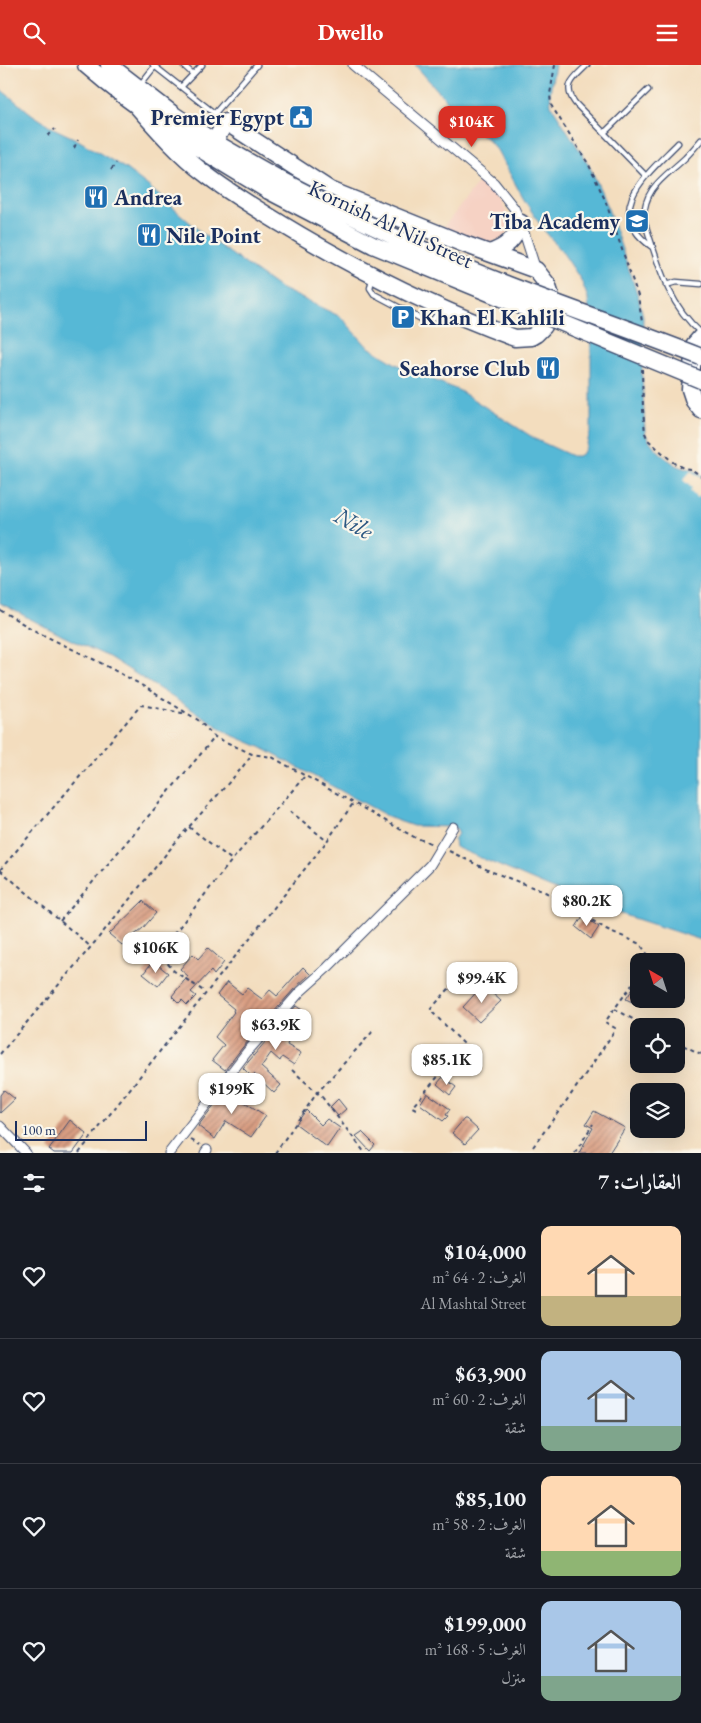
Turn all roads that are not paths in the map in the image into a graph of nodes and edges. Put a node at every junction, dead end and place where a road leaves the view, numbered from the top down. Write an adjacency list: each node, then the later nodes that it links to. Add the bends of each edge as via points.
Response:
1 (86, 65): 13 (highway, Kornish Al Nil Street)
2 (109, 65): 11 (highway, Kornish Al Nil Street)
3 (183, 65): 9 (lane)
4 (202, 65): 9 (lane)
5 (257, 65): 14 (lane)
6 (353, 65): 21 (street, via 494,183)
7 (586, 65): 15 (lane, via 568,86 569,95)
8 (154, 66): 10 (lane); 11 (lane)
9 (193, 74): 10 (lane)
10 (181, 87): 14 (lane)
11 (137, 88): 17 (highway, Kornish Al Nil Street)
12 (648, 90): 15 (lane)
13 (137, 106): 20 (highway, Kornish Al Nil Street, via 212,157); 24 (highway, via 168,142 243,200 412,295 515,338 531,337 544,326 550,293)
14 (220, 117): 17 (highway); 23 (highway, via 330,190)
15 (604, 133): 19 (lane)
16 (701, 140): 22 (lane, via 645,202 644,220)
17 (214, 142): 20 (highway, Kornish Al Nil Street)
18 (678, 143): 19 (lane)
19 (646, 175): 22 (lane, via 633,194 629,216 642,240)
20 (273, 184): 29 (highway, Kornish Al Nil Street, bridge, via 417,247); 30 (highway, Kornish Al Nil Street, bridge, via 373,245)
21 (521, 223): 23 (highway, via 513,239); 24 (street)
22 (653, 247): 26 (lane)
23 (489, 253): 24 (highway)
24 (536, 270)
25 (701, 284): 26 (lane, via 676,282)
26 (666, 285): 27 (lane, via 681,312)
27 (701, 333)
28 (701, 337): 31 (highway, via 694,345 690,389)
29 (701, 357)
30 (701, 380)
31 (701, 410)
32 (453, 827): 35 (street, via 430,865 300,992 247,1052)
33 (0, 1126): 34 (street)
34 (26, 1153)
35 (169, 1153)

